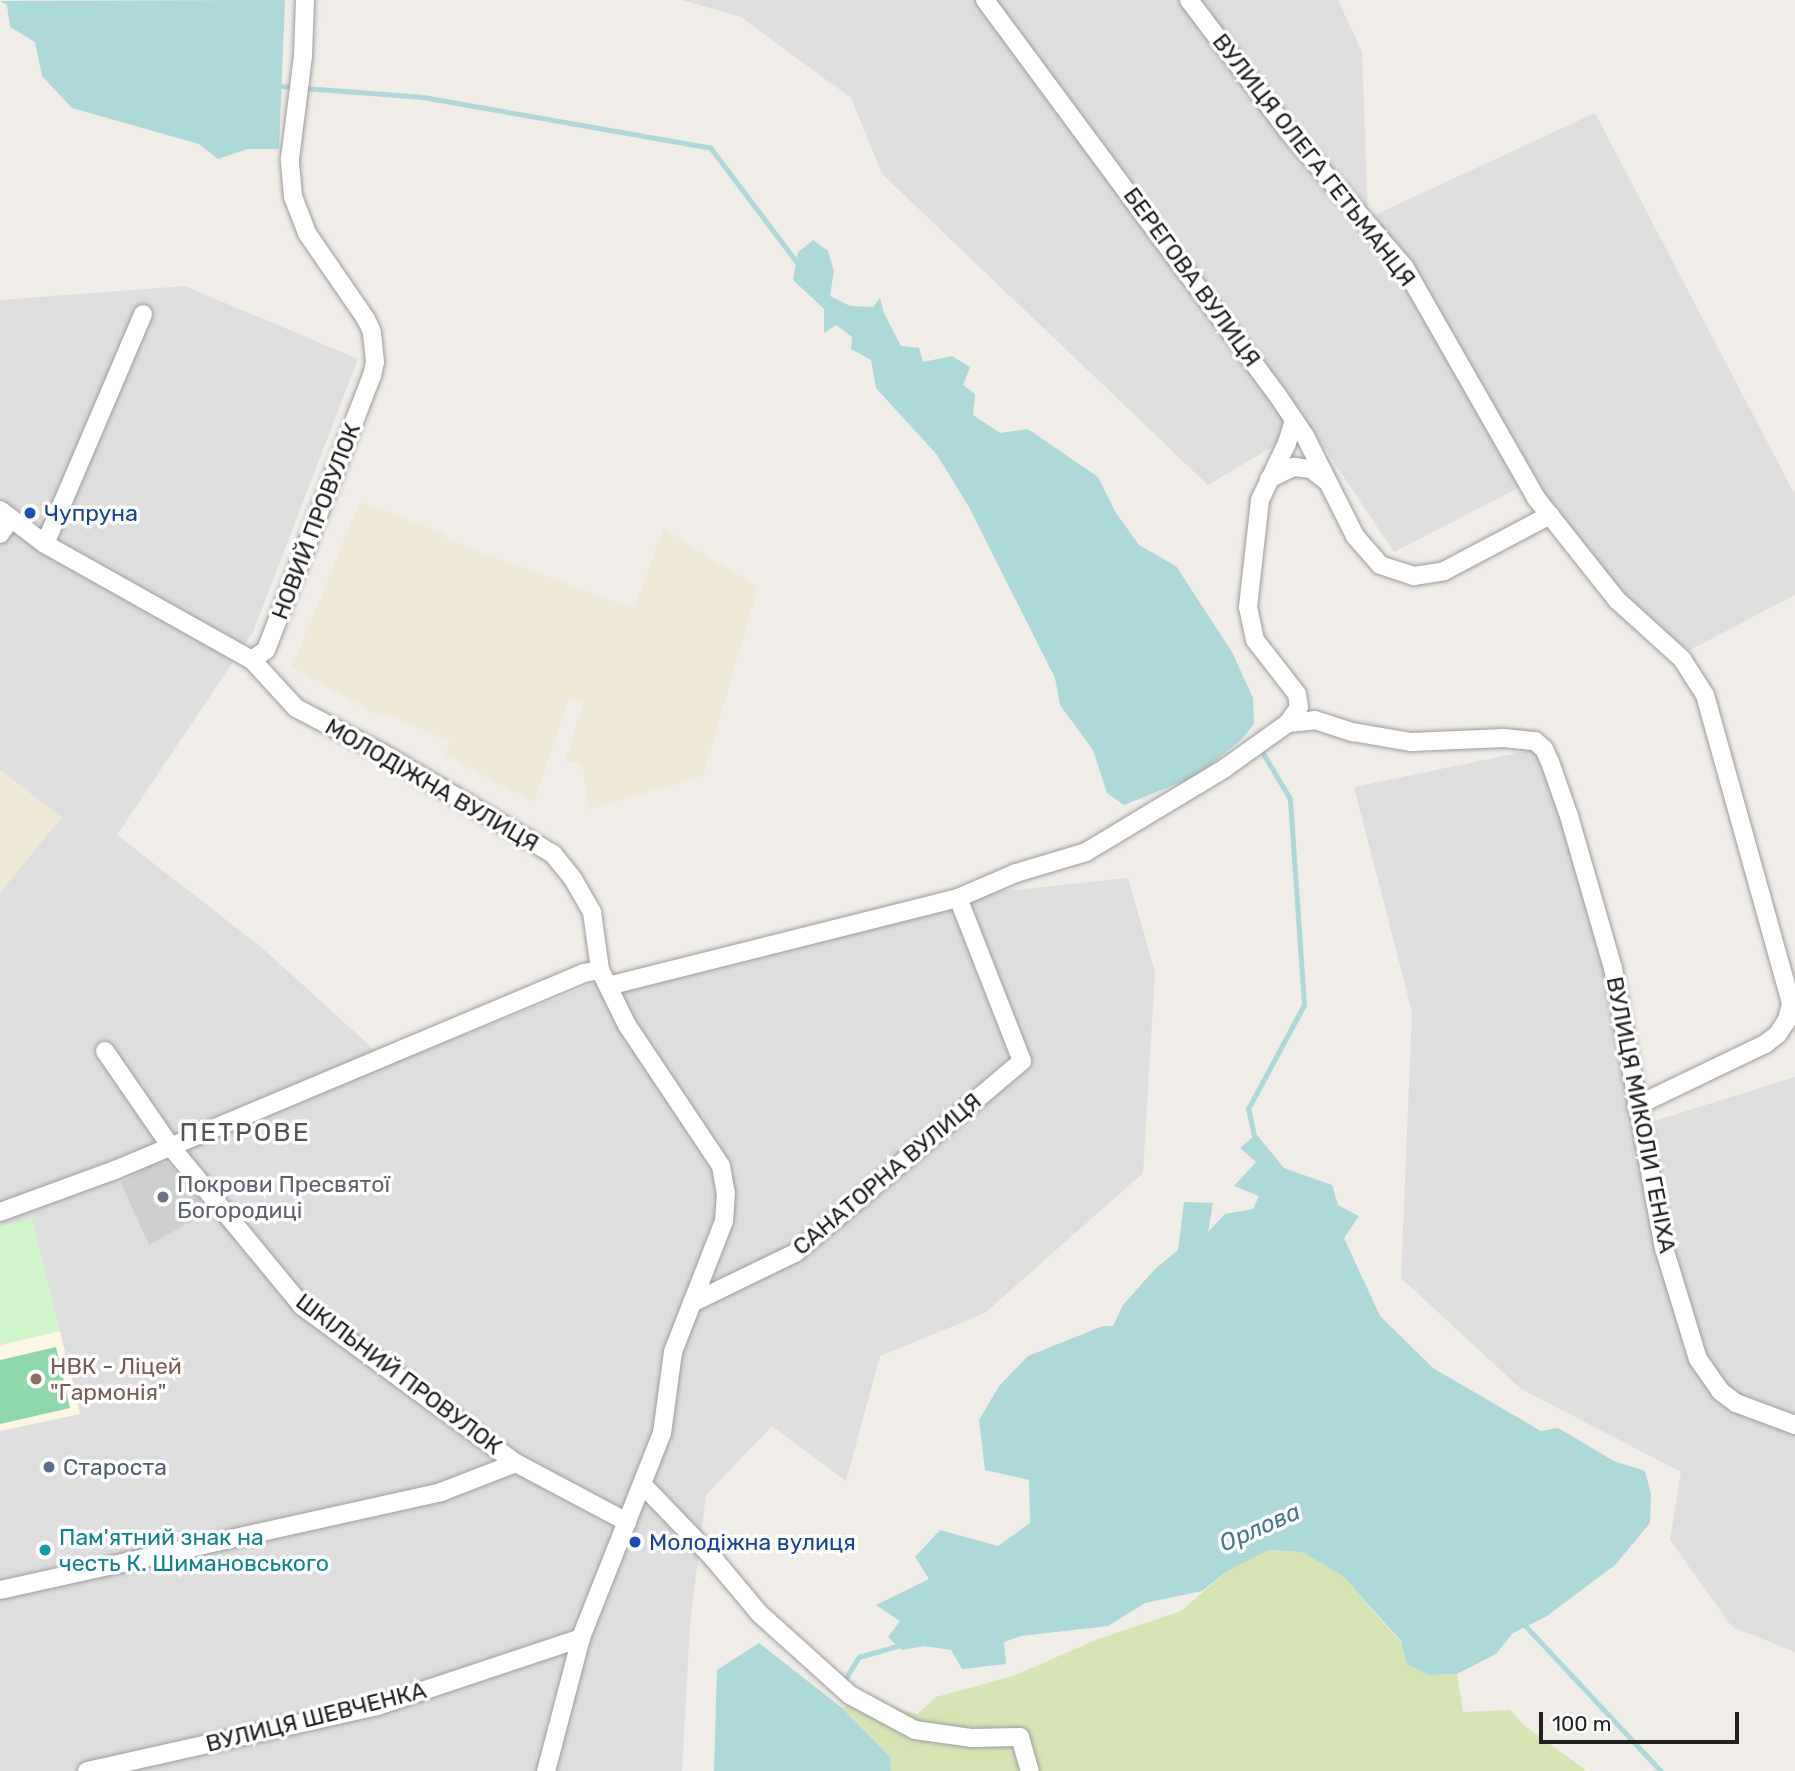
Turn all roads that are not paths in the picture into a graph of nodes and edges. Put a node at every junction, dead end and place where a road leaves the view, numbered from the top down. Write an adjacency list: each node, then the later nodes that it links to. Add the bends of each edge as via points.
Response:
1 (305, 0): 12 (street, НОВИЙ ПРОВУЛОК, via 290,159 293,197 307,233 366,319 375,347 372,376 266,650)
2 (985, 0): 5 (street, БЕРЕГОВА ВУЛИЦЯ)
3 (1189, 0): 9 (street, ВУЛИЦЯ ОЛЕГА ГЕТЬМАНЦЯ, via 1287,131 1405,268)
4 (143, 314): 11 (street)
5 (1294, 420): 6 (street); 7 (street, БЕРЕГОВА ВУЛИЦЯ)
6 (1269, 479): 7 (street, via 1294,467 1311,469); 13 (street, via 1255,527 1248,607 1255,640 1297,694 1299,707)
7 (1325, 480): 9 (street, БЕРЕГОВА ВУЛИЦЯ, via 1355,536 1380,565 1414,576 1444,571)
8 (5, 514): 10 (street); 11 (street, МОЛОДІЖНА ВУЛИЦЯ)
9 (1550, 515): 17 (street, ВУЛИЦЯ ОЛЕГА ГЕТЬМАНЦЯ, via 1617,600 1682,659 1705,695 1791,1004 1778,1034 1765,1044)
10 (0, 534)
11 (46, 544): 12 (street, МОЛОДІЖНА ВУЛИЦЯ)
12 (252, 660): 15 (street, МОЛОДІЖНА ВУЛИЦЯ, via 296,708 553,854 592,912)
13 (1287, 723): 14 (street, via 1203,782 1086,852 1016,873); 17 (street, ВУЛИЦЯ МИКОЛИ ГЕНІХА, via 1315,720 1411,742 1535,741 1547,755 1569,816 1613,968)
14 (958, 898): 15 (street); 20 (street, САНАТОРНА ВУЛИЦЯ, via 1022,1061 795,1254)
15 (604, 978): 18 (street, via 584,973); 20 (street, МОЛОДІЖНА ВУЛИЦЯ, via 627,1025 721,1166 723,1221)
16 (105, 1051): 18 (street, ШКІЛЬНИЙ ПРОВУЛОК)
17 (1636, 1106): 21 (street, ВУЛИЦЯ МИКОЛИ ГЕНІХА, via 1664,1248 1698,1359 1720,1391 1736,1403)
18 (171, 1147): 19 (street); 22 (street, ШКІЛЬНИЙ ПРОВУЛОК, via 302,1306)
19 (0, 1212)
20 (692, 1303): 23 (street, via 673,1352 662,1433)
21 (1795, 1425)
22 (516, 1463): 24 (street, ШКІЛЬНИЙ ПРОВУЛОК); 25 (street, via 441,1492)
23 (642, 1484): 24 (street); 29 (street, via 760,1614 850,1695 915,1730 972,1738 1020,1737)
24 (626, 1522): 26 (street)
25 (0, 1590)
26 (581, 1638): 27 (street, ВУЛИЦЯ ШЕВЧЕНКА, via 377,1706); 28 (street)
27 (87, 1771)
28 (546, 1771)
29 (1030, 1771)

